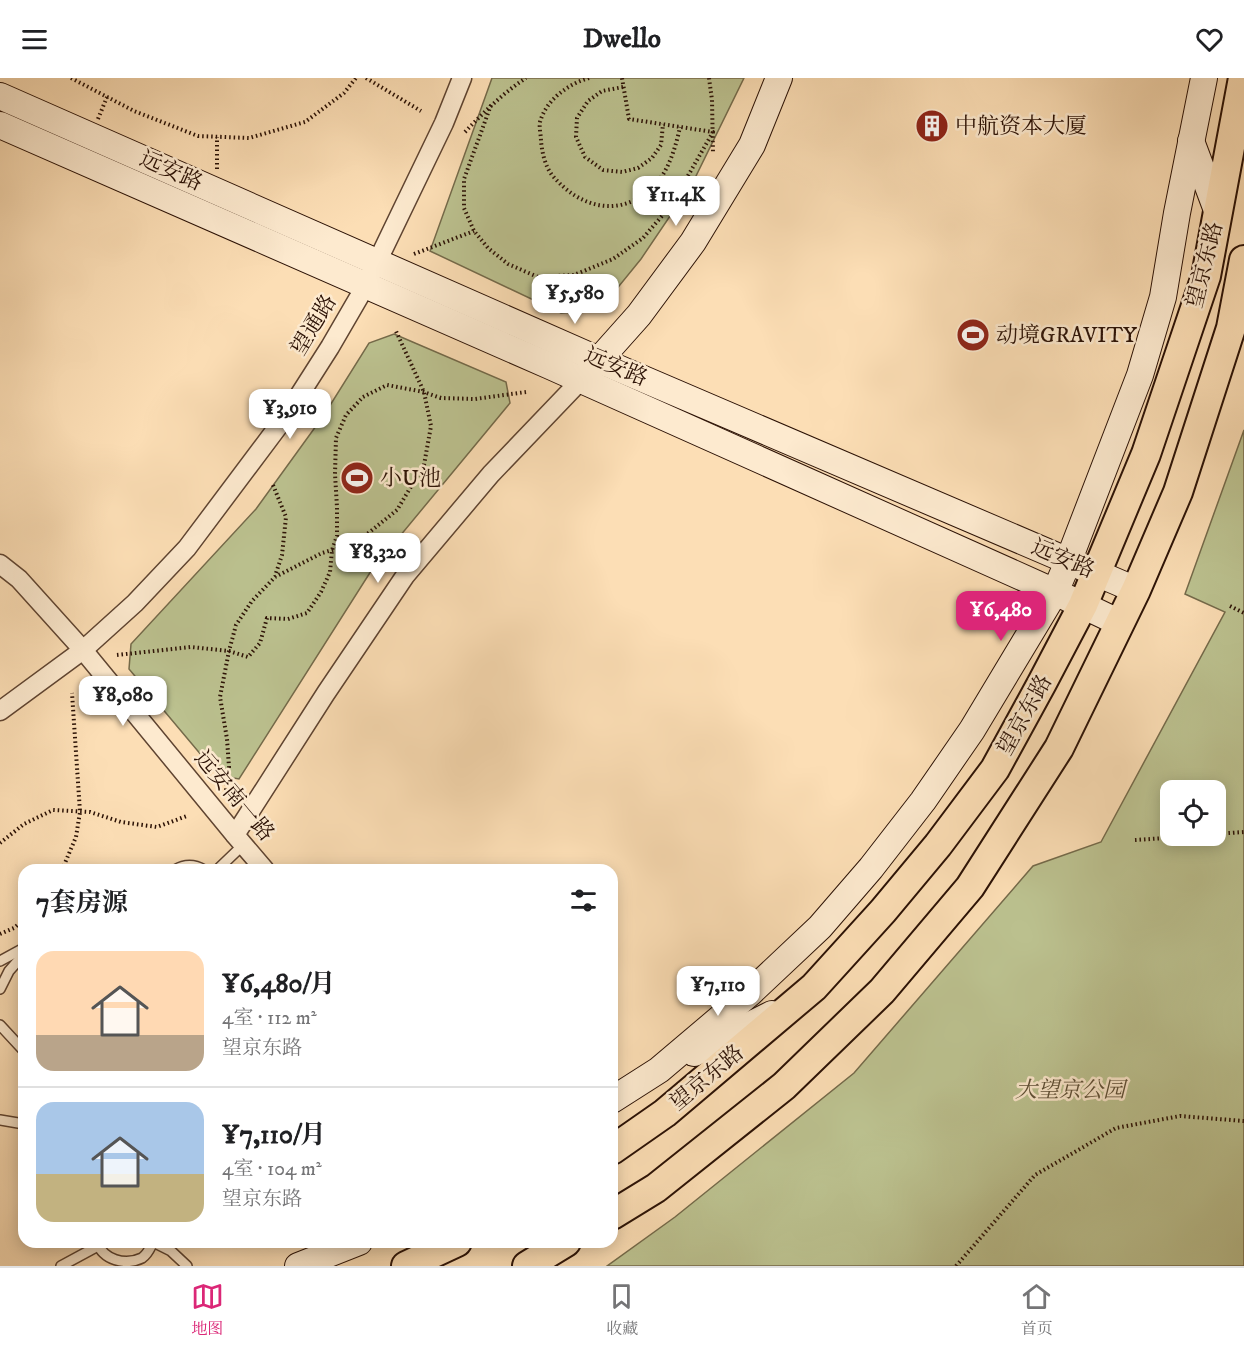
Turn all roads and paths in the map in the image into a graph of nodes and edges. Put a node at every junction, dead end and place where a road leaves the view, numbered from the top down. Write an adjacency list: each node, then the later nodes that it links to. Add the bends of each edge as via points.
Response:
1 (71, 78): 14 (path)
2 (356, 78): 23 (path, via 344,93 305,122 249,138)
3 (366, 78): 16 (path)
4 (462, 78): 31 (street, 望通路)
5 (526, 78): 15 (path)
6 (589, 78): 20 (path, via 564,89 548,106 540,123 542,152 551,174 594,206 617,206 639,198 656,184 668,165)
7 (622, 78): 12 (path)
8 (709, 78): 22 (path)
9 (779, 78): 34 (street, via 752,145 693,242 639,315)
10 (1204, 78): 24 (street)
11 (1243, 78): 27 (main road, 望京东路)
12 (623, 87): 18 (path, via 629,118); 18 (path, via 602,91 577,118 576,137 585,157 603,170 622,172 638,168 661,145)
13 (0, 96): 31 (street, 远安路)
14 (107, 97): 17 (path); 23 (path, via 198,136)
15 (490, 105): 21 (path); 28 (path, via 464,179 465,208)
16 (421, 111)
17 (98, 120)
18 (663, 124): 20 (path)
19 (0, 125): 32 (street, 远安路)
20 (680, 126): 22 (path)
21 (465, 132)
22 (713, 132): 25 (path); 28 (path, via 668,209 643,238 613,259 574,275 538,277 508,264)
23 (218, 137): 26 (path)
24 (1191, 141): 27 (street); 40 (street, via 1163,297 1140,375)
25 (713, 153)
26 (217, 171)
27 (1218, 213): 42 (main road, 望京东路, via 1206,276 1146,454)
28 (474, 231): 29 (path)
29 (414, 254)
30 (1244, 260): 44 (main road, 望京东路, via 1231,328 1178,492)
31 (377, 261): 32 (street, 望通路); 34 (street, 远安路)
32 (366, 285): 35 (street, 远安路); 50 (street, 望通路, via 286,416 187,548)
33 (395, 329): 36 (path)
34 (599, 360): 35 (street); 40 (street, 远安路)
35 (581, 380): 45 (street, 远安路); 61 (street, via 491,474 405,576 326,693)
36 (424, 392): 37 (path, via 441,398 475,399); 39 (path, via 431,426 424,465 397,510 356,543); 39 (path, via 387,385 363,397 346,415 336,438 337,536)
37 (526, 392)
38 (273, 485): 43 (path, via 286,517)
39 (332, 550): 43 (path); 51 (path, via 330,572 307,613 288,619 267,618 260,643 248,657)
40 (1068, 562): 42 (street, 远安路); 45 (street)
41 (0, 564): 50 (street, 远安南一路, via 19,579)
42 (1096, 574): 44 (street, 远安路); 46 (main road, 望京东路)
43 (275, 577): 51 (path, via 236,625)
44 (1136, 590): 49 (main road, 望京东路)
45 (1055, 592): 46 (street, 远安路); 76 (street, via 972,730 871,868 820,927)
46 (1083, 605): 49 (street, 远安路); 73 (main road, 望京东路, via 995,769 883,911)
47 (1230, 606): 48 (path)
48 (1244, 614)
49 (1120, 623): 82 (main road, 望京东路, via 1059,748 970,887 882,991 784,1086 656,1188)
50 (83, 650): 54 (street, 望通路); 61 (street, 远安南一路)
51 (229, 651): 52 (path, via 191,647); 55 (path, via 220,697 227,739)
52 (117, 655)
53 (72, 693): 56 (path)
54 (0, 711)
55 (226, 790)
56 (80, 812): 57 (path, via 158,827); 63 (path, via 53,810 24,824); 64 (path, via 76,837)
57 (187, 816)
58 (1244, 832): 59 (path)
59 (1226, 833)
60 (1160, 838): 62 (path)
61 (239, 840): 65 (lane); 66 (street, 远安南一路)
62 (1135, 840)
63 (0, 843)
64 (65, 864)
65 (221, 864)
66 (260, 864)
67 (18, 925): 68 (path)
68 (0, 934)
69 (18, 951): 70 (lane)
70 (0, 961)
71 (18, 961): 72 (lane)
72 (0, 989)
73 (796, 1002): 76 (street); 81 (main road, 望京东路, via 665,1113)
74 (0, 1025): 75 (lane)
75 (18, 1044)
76 (659, 1070): 77 (street)
77 (618, 1096)
78 (0, 1120): 80 (lane)
79 (1244, 1121): 95 (path, via 1180,1116 1116,1128 1035,1175)
80 (18, 1123)
81 (618, 1146)
82 (618, 1211)
83 (90, 1248): 90 (lane)
84 (100, 1248): 85 (lane, via 112,1260 122,1263 141,1258)
85 (150, 1248)
86 (165, 1248): 91 (lane)
87 (344, 1248): 92 (street)
88 (444, 1248): 93 (main road)
89 (556, 1248): 94 (main road)
90 (61, 1266)
91 (187, 1266)
92 (298, 1266)
93 (406, 1266)
94 (527, 1266)
95 (956, 1266)

